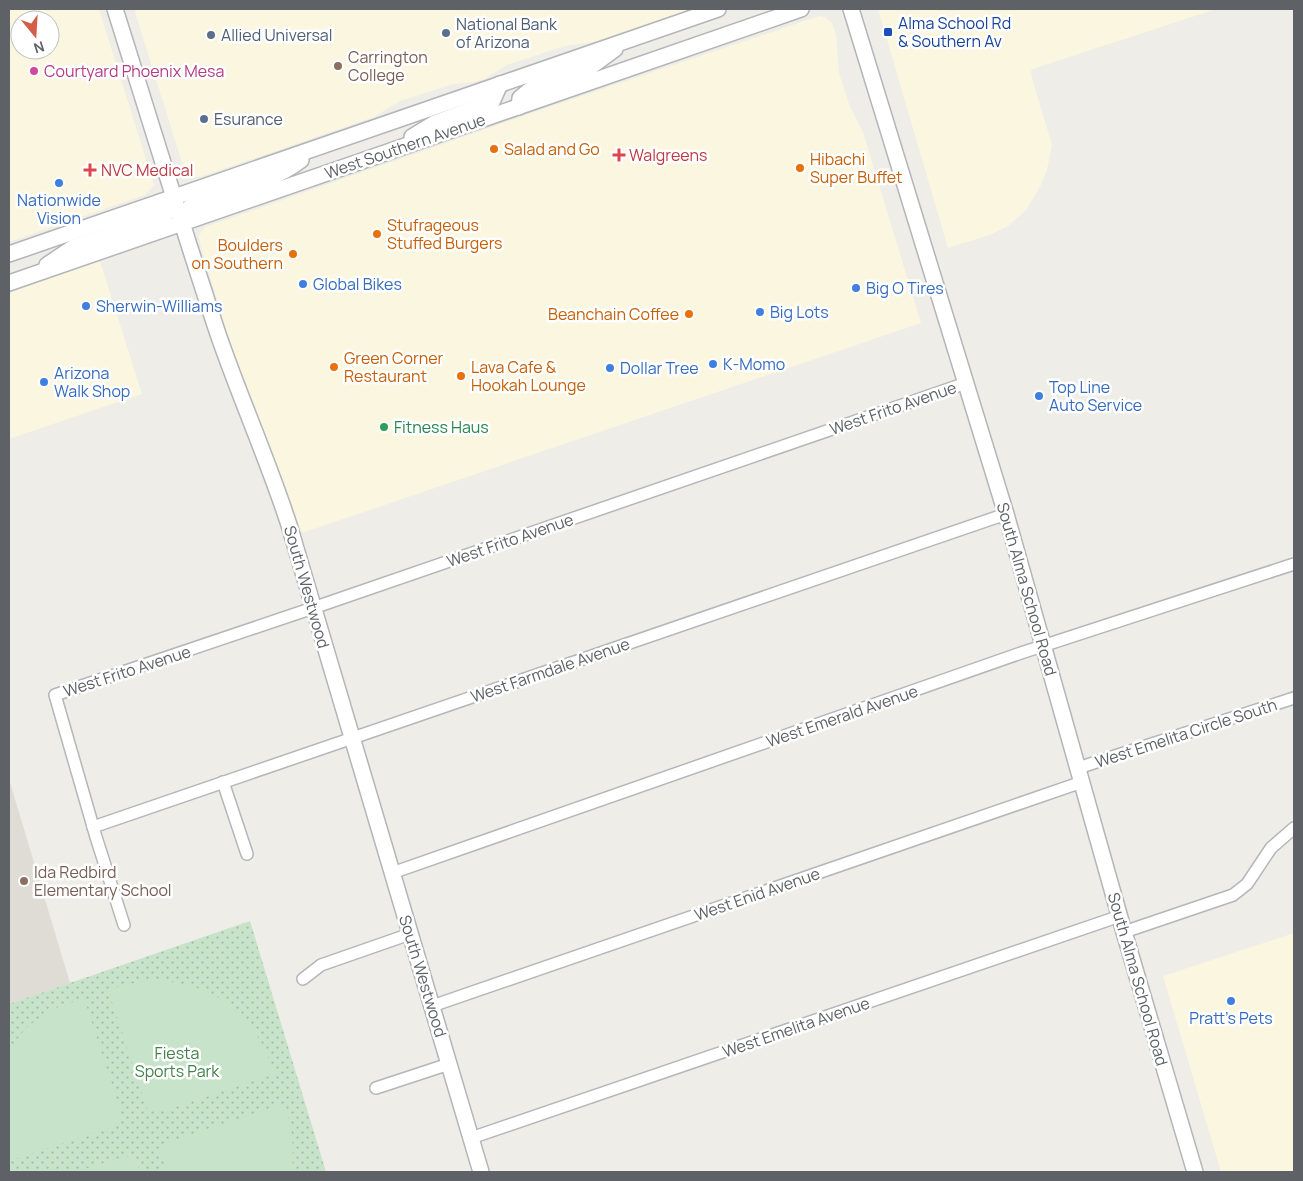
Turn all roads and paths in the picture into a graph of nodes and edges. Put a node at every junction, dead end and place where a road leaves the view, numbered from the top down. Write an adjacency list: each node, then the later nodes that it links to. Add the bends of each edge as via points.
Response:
1 (115, 9): 10 (main road, South Westwood)
2 (718, 9): 5 (main road, West Southern Avenue)
3 (800, 9): 7 (main road, West Southern Avenue)
4 (851, 9): 15 (main road, South Alma School Road)
5 (630, 38): 6 (main road, West Southern Avenue); 7 (main road, via 589,68 531,89 520,98)
6 (500, 84): 8 (main road, West Southern Avenue); 9 (main road, via 492,102 436,123)
7 (518, 107): 9 (main road, West Southern Avenue)
8 (309, 151): 10 (main road, West Southern Avenue); 11 (main road, via 293,166 270,178 190,207)
9 (387, 153): 11 (main road, West Southern Avenue)
10 (175, 198): 11 (main road, South Westwood); 12 (main road, West Southern Avenue); 13 (main road, via 166,215 74,246)
11 (183, 223): 13 (main road, West Southern Avenue); 18 (main road, South Westwood, via 241,399 274,479)
12 (9, 254)
13 (38, 273): 14 (main road, West Southern Avenue)
14 (9, 283)
15 (966, 383): 16 (main road, South Alma School Road); 18 (street, West Frito Avenue)
16 (1006, 514): 19 (main road, South Alma School Road); 21 (street, West Farmdale Avenue)
17 (1294, 564): 19 (street, West Emerald Avenue)
18 (313, 608): 21 (main road, South Westwood); 24 (street, West Frito Avenue, via 55,695)
19 (1043, 646): 22 (main road, South Alma School Road); 27 (street, West Emerald Avenue)
20 (1294, 698): 22 (street, West Emelita Circle South)
21 (352, 738): 23 (street, West Farmdale Avenue); 27 (main road, South Westwood)
22 (1080, 775): 28 (main road, South Alma School Road); 33 (street, West Enid Avenue)
23 (223, 782): 24 (street, West Farmdale Avenue); 26 (street)
24 (93, 827): 29 (street)
25 (1294, 828): 30 (street, via 1271,848 1246,884 1233,895)
26 (247, 854)
27 (392, 873): 31 (main road, South Westwood)
28 (1120, 916): 30 (main road, South Alma School Road); 36 (street, West Emelita Avenue)
29 (124, 925)
30 (1124, 932): 38 (main road, South Alma School Road)
31 (410, 934): 32 (street, via 321,965); 33 (main road, South Westwood)
32 (303, 979)
33 (432, 1006): 34 (main road, South Westwood)
34 (449, 1064): 35 (street); 36 (main road, South Westwood)
35 (376, 1088)
36 (471, 1138): 37 (main road, South Westwood)
37 (481, 1172)
38 (1195, 1172)

